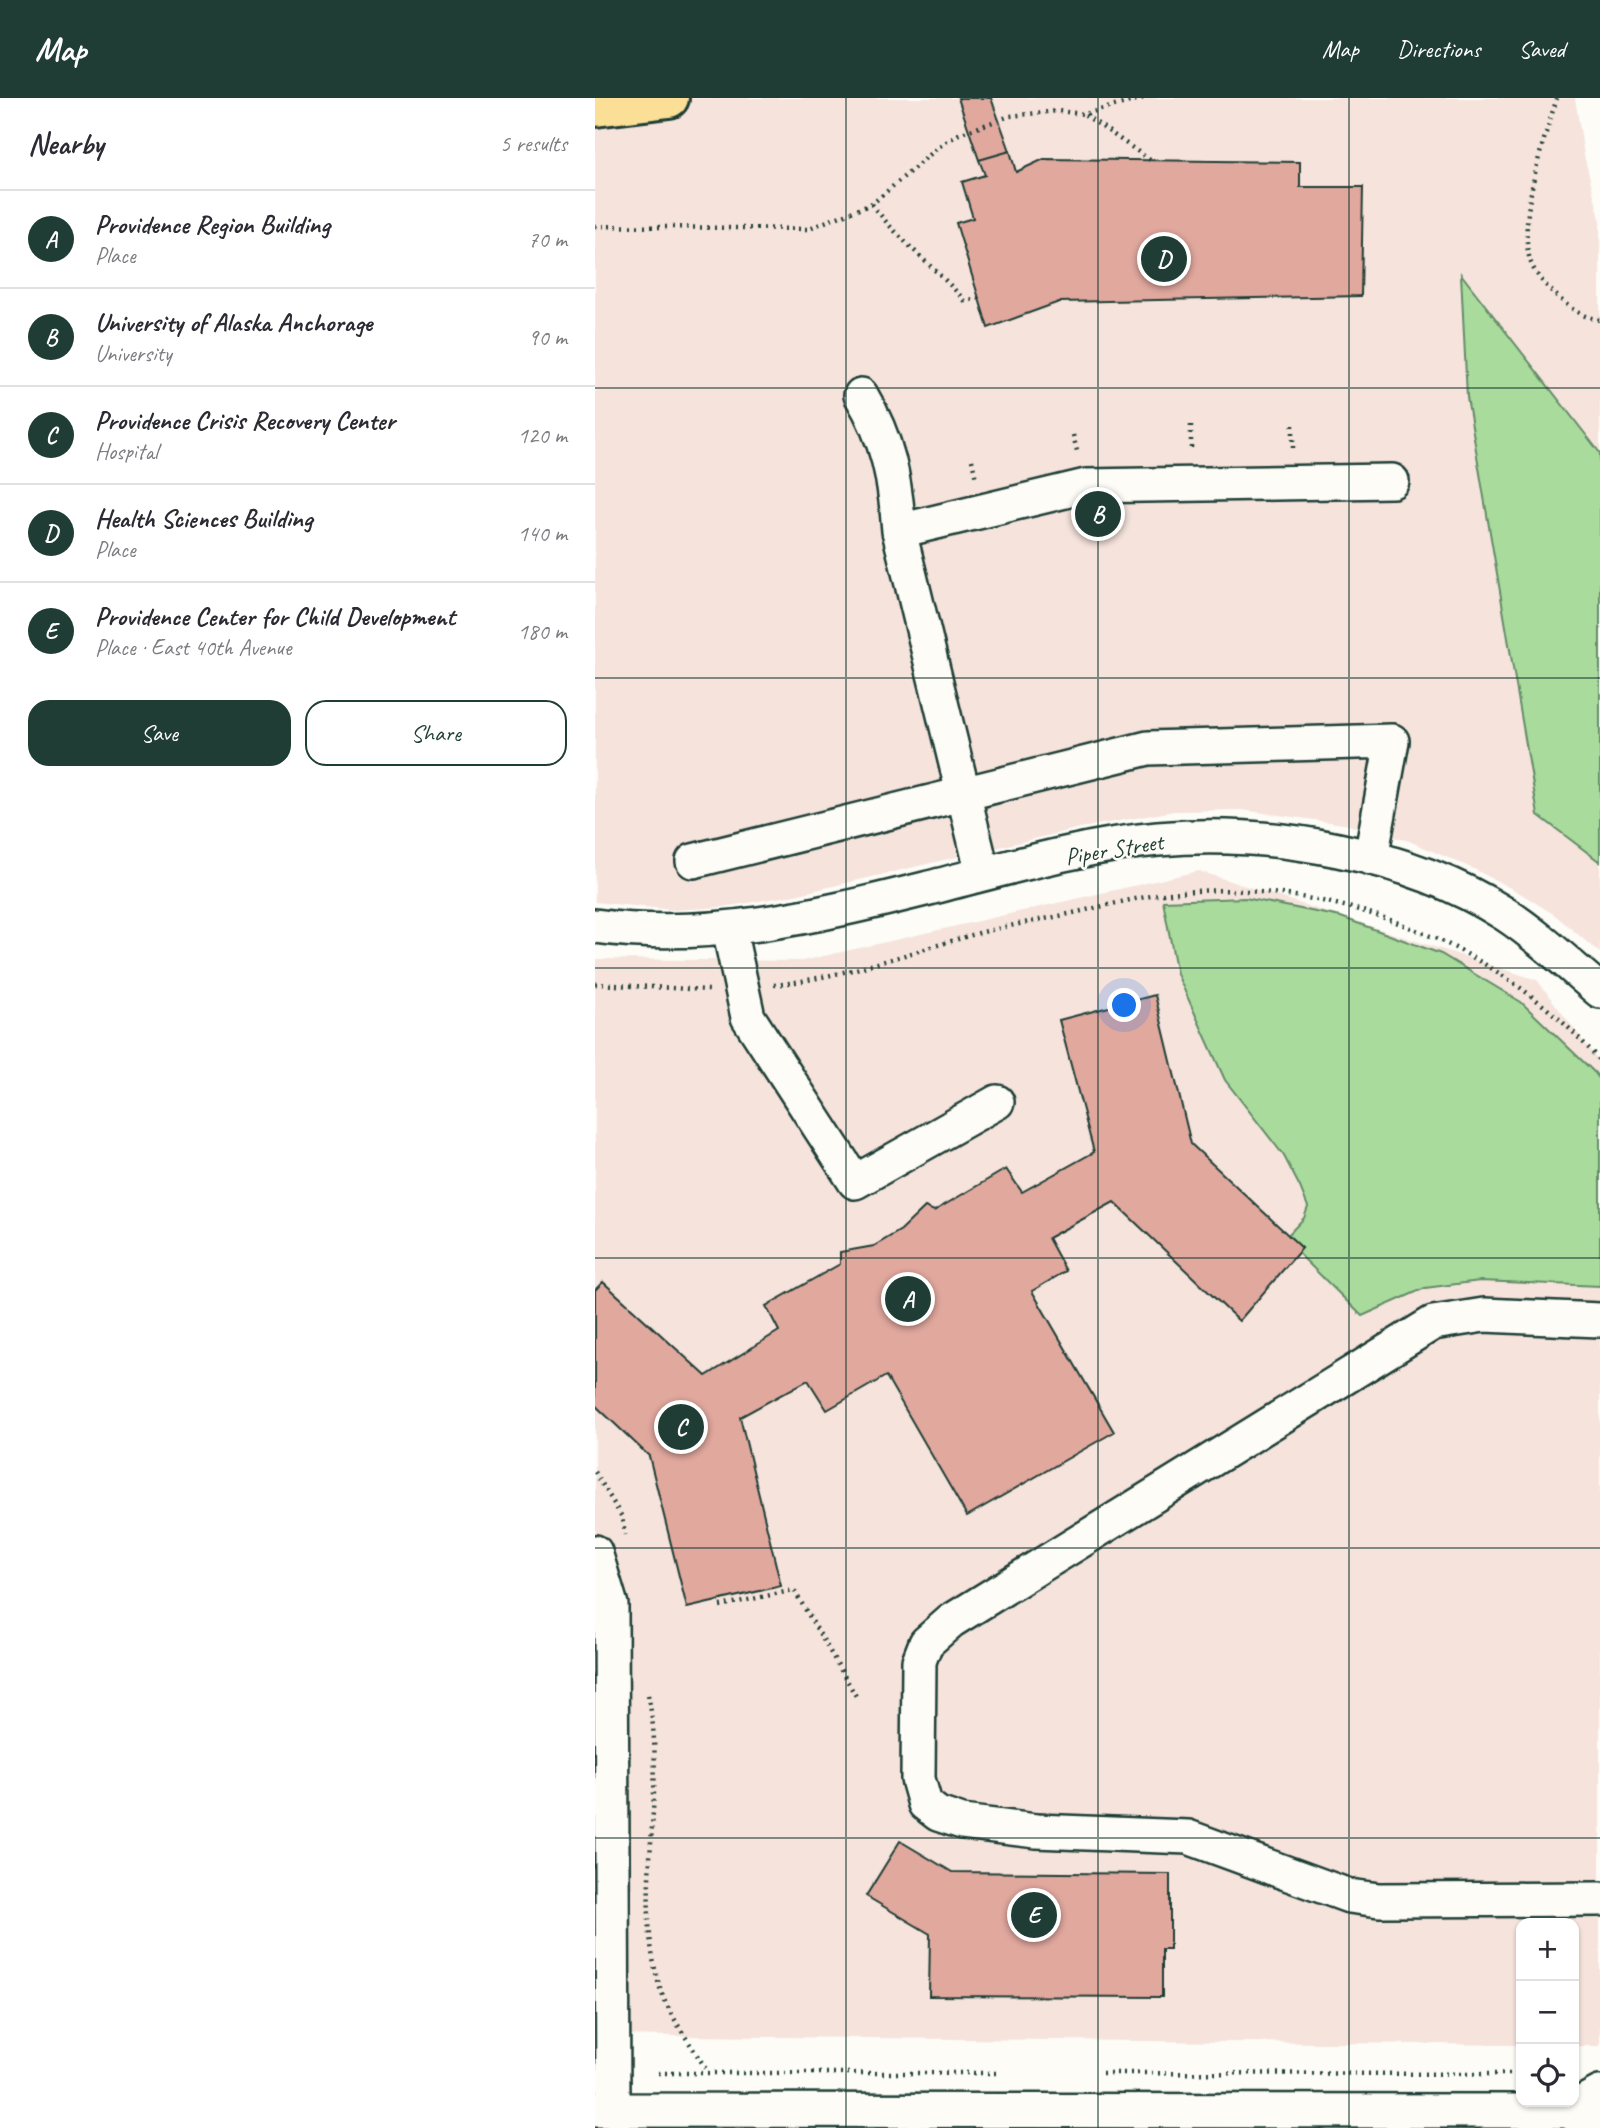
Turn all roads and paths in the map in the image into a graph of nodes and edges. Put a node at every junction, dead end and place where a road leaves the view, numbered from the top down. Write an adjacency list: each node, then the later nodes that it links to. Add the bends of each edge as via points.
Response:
1 (669, 98): 4 (main road)
2 (1144, 98): 5 (path)
3 (1557, 98): 10 (path, via 1529,204 1531,263 1546,287 1570,309)
4 (595, 107)
5 (1085, 114): 6 (path); 7 (path, via 1058,111 1010,116 959,134)
6 (1150, 160)
7 (873, 204): 8 (path, via 807,229); 9 (path, via 893,234 965,301)
8 (595, 226)
9 (979, 298)
10 (1600, 320)
11 (861, 395): 13 (street, via 874,416 895,476)
12 (1392, 481): 13 (street, via 1086,486)
13 (899, 531): 14 (street)
14 (964, 794): 15 (street, via 1148,748 1392,741); 16 (street); 17 (street)
15 (1371, 858): 17 (street, Piper Street, via 1296,843 1159,839); 22 (street, Piper Street, via 1438,881 1504,914)
16 (693, 861)
17 (983, 874): 19 (street, Piper Street, via 836,911)
18 (595, 926): 19 (street, Piper Street)
19 (729, 929): 21 (street)
20 (595, 984): 21 (path, via 686,991)
21 (742, 988): 23 (path, via 829,975 981,933 1171,893 1293,895 1399,922 1453,947 1497,972 1546,1009); 24 (street, via 748,1017 855,1182)
22 (1600, 991)
23 (1600, 1061)
24 (997, 1102)
25 (1600, 1320): 29 (street, via 1484,1315 1433,1323 951,1621 926,1643 919,1661 918,1779 925,1804 937,1814 962,1822 1036,1831 1188,1837 1349,1896 1379,1900)
26 (595, 1552): 30 (street, via 611,1605)
27 (720, 1606): 28 (path, via 794,1590)
28 (856, 1696)
29 (1600, 1899)
30 (613, 2073): 31 (path); 35 (street)
31 (1000, 2073)
32 (1096, 2073): 33 (path)
33 (1516, 2074)
34 (1600, 2093): 36 (street)
35 (604, 2110): 36 (street)
36 (1567, 2111): 37 (street)
37 (1600, 2125)

